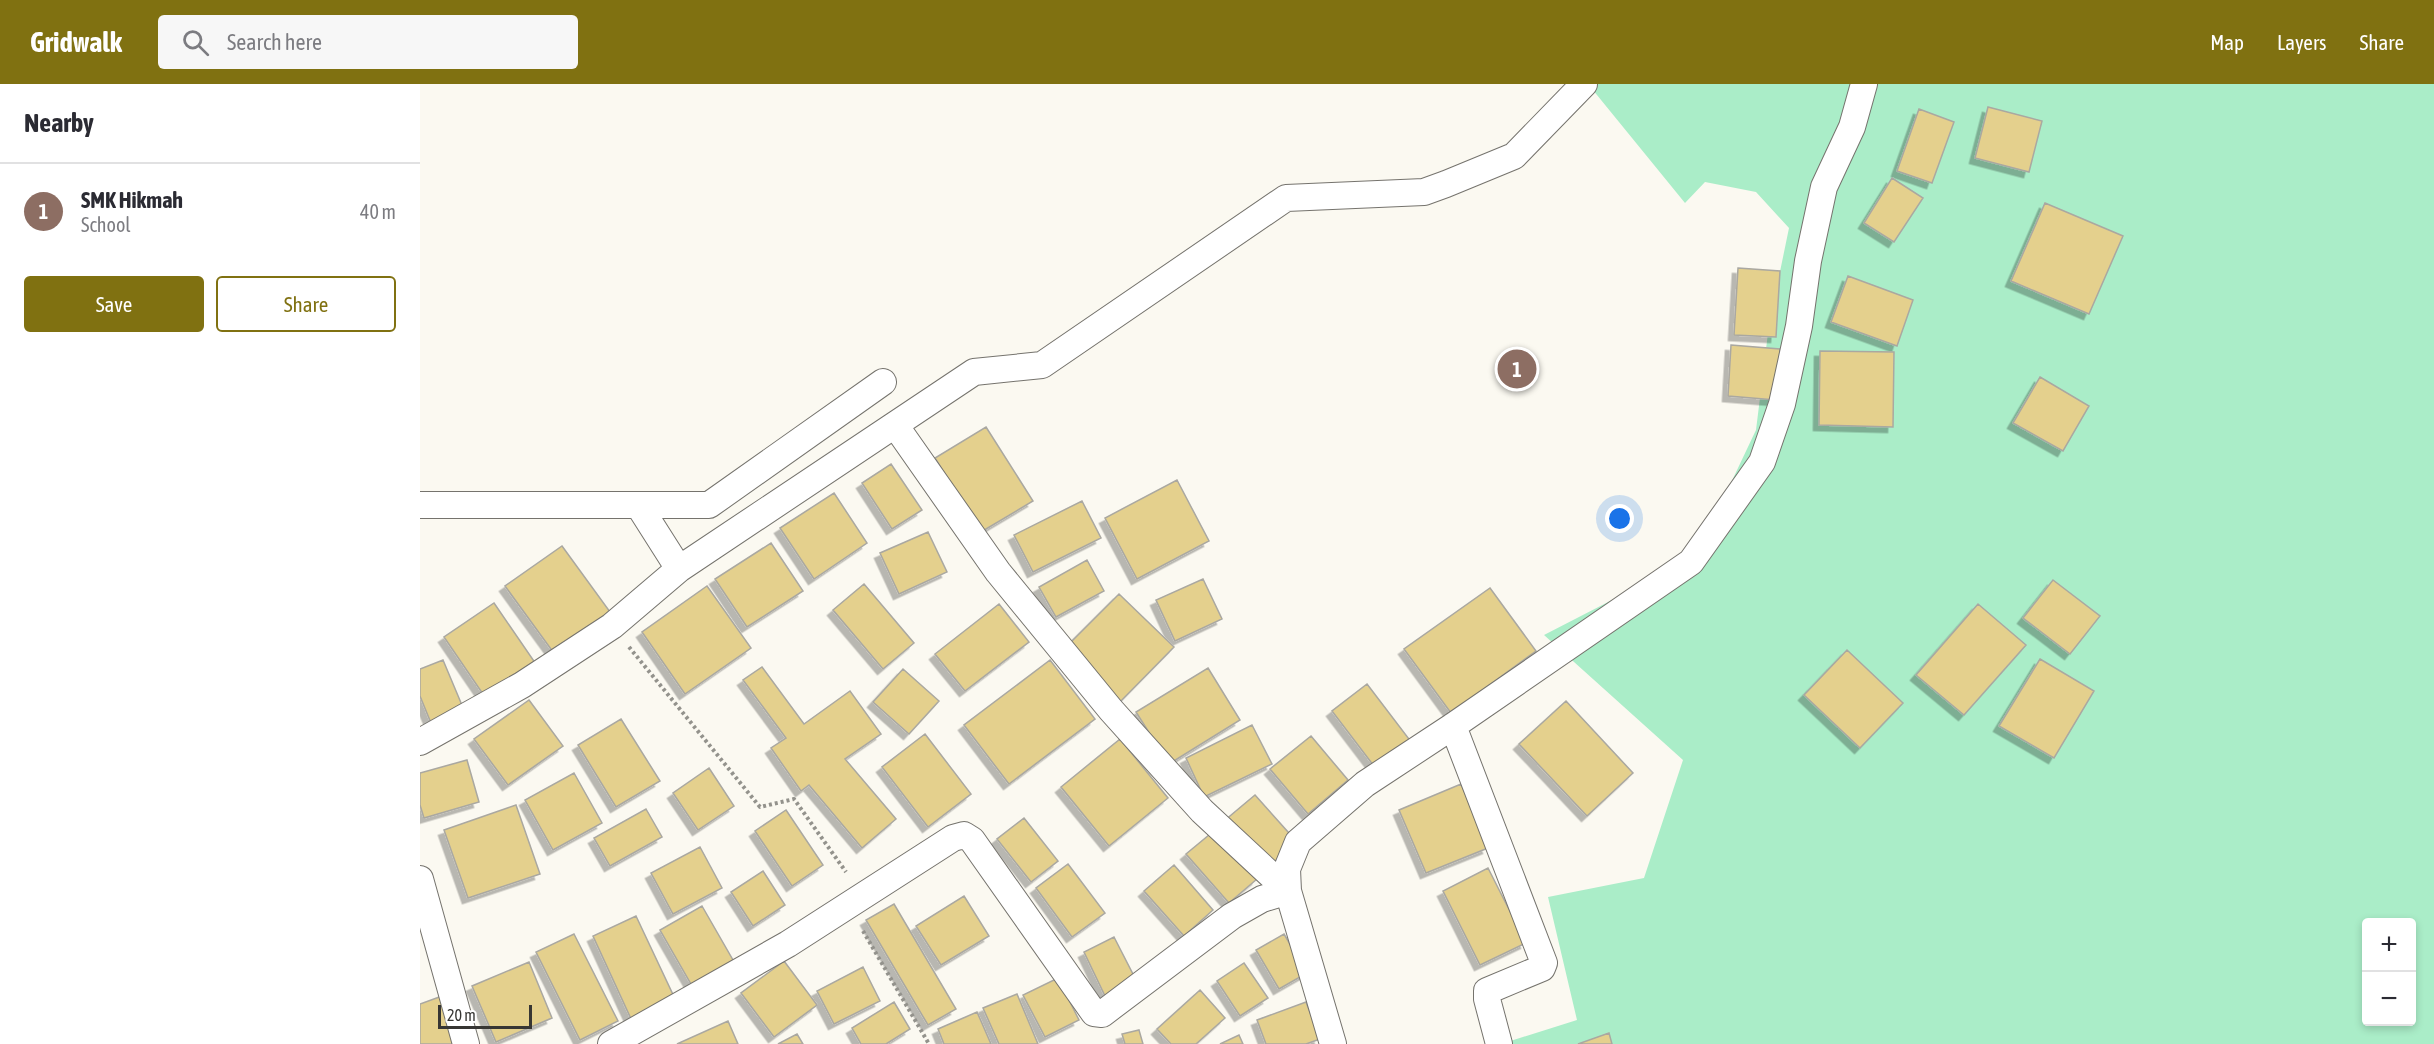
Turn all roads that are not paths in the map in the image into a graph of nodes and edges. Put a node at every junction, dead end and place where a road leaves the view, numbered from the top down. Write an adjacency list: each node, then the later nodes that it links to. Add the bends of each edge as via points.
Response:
1 (1584, 84): 4 (street, via 1514,156 1424,192 1286,198 1042,365 974,372)
2 (1864, 84): 8 (street, via 1852,127 1824,187 1782,405 1762,462 1691,562)
3 (883, 382): 6 (street, via 709,505)
4 (895, 425): 7 (street); 11 (street, via 998,572 1111,710 1202,811)
5 (420, 505): 6 (street)
6 (639, 506): 7 (street)
7 (679, 569): 9 (street, via 612,626 522,685)
8 (1453, 726): 11 (street, via 1365,784 1298,842 1287,868); 15 (street, via 1544,963 1542,968 1487,991)
9 (420, 742)
10 (420, 879): 12 (street)
11 (1288, 891): 13 (street, via 1262,899 1232,916 1102,1014 1094,1013 972,840 964,835 953,838 788,944); 14 (street)
12 (466, 1044)
13 (611, 1044)
14 (1333, 1044)
15 (1499, 1044)

